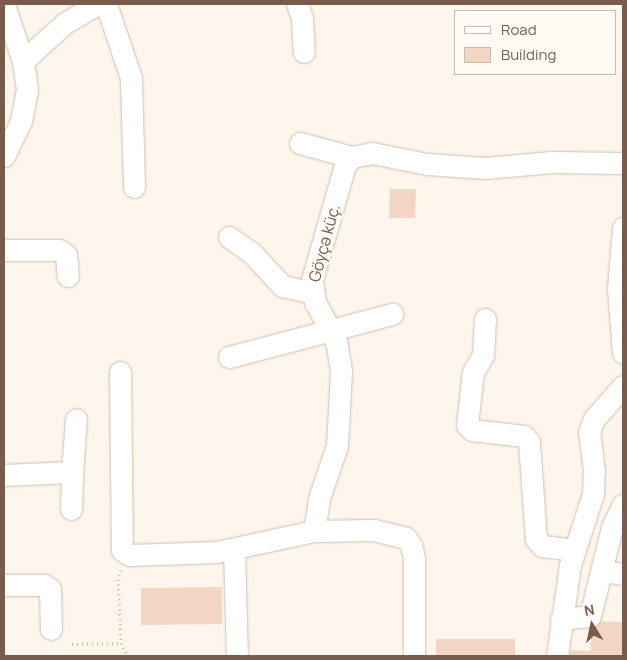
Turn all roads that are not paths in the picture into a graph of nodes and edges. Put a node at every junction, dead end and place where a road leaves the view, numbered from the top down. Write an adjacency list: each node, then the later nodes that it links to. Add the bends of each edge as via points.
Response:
1 (98, 4): 6 (street, via 65,23)
2 (106, 4): 11 (street, via 131,78)
3 (297, 4): 5 (street, via 302,18)
4 (4, 5): 6 (street)
5 (304, 52)
6 (23, 61): 8 (street, via 27,90 21,120)
7 (300, 143): 9 (street)
8 (4, 156)
9 (352, 157): 10 (street, via 372,153 427,164 485,168 552,162); 16 (street, Göyçə küç., via 344,165)
10 (623, 163)
11 (134, 187)
12 (623, 228): 20 (street, via 618,289)
13 (228, 237): 16 (street, via 252,253 282,286)
14 (4, 250): 15 (street, via 59,250 66,256)
15 (68, 276)
16 (311, 292): 19 (street, Göyçə küç.)
17 (392, 314): 19 (street)
18 (485, 319): 31 (street, via 483,355 472,372 467,426 472,430 524,436 529,442 536,539 542,546)
19 (332, 329): 21 (street); 29 (street, Göyçə küç., via 342,371 337,446 319,498)
20 (623, 354)
21 (229, 357)
22 (120, 372): 30 (street, via 122,550 130,555)
23 (623, 386): 31 (street, via 594,419 589,432 593,494)
24 (76, 419): 25 (street)
25 (72, 472): 26 (street); 28 (street)
26 (4, 475)
27 (623, 504): 32 (street, via 612,526)
28 (71, 509)
29 (314, 531): 30 (street); 38 (street, via 374,530 406,538 412,545)
30 (234, 550): 37 (street)
31 (576, 550): 35 (street)
32 (602, 571): 33 (street); 35 (street, via 590,616)
33 (623, 574)
34 (4, 585): 36 (street, via 44,585 50,589)
35 (561, 619): 39 (street)
36 (51, 629)
37 (237, 656)
38 (414, 656)
39 (557, 656)

